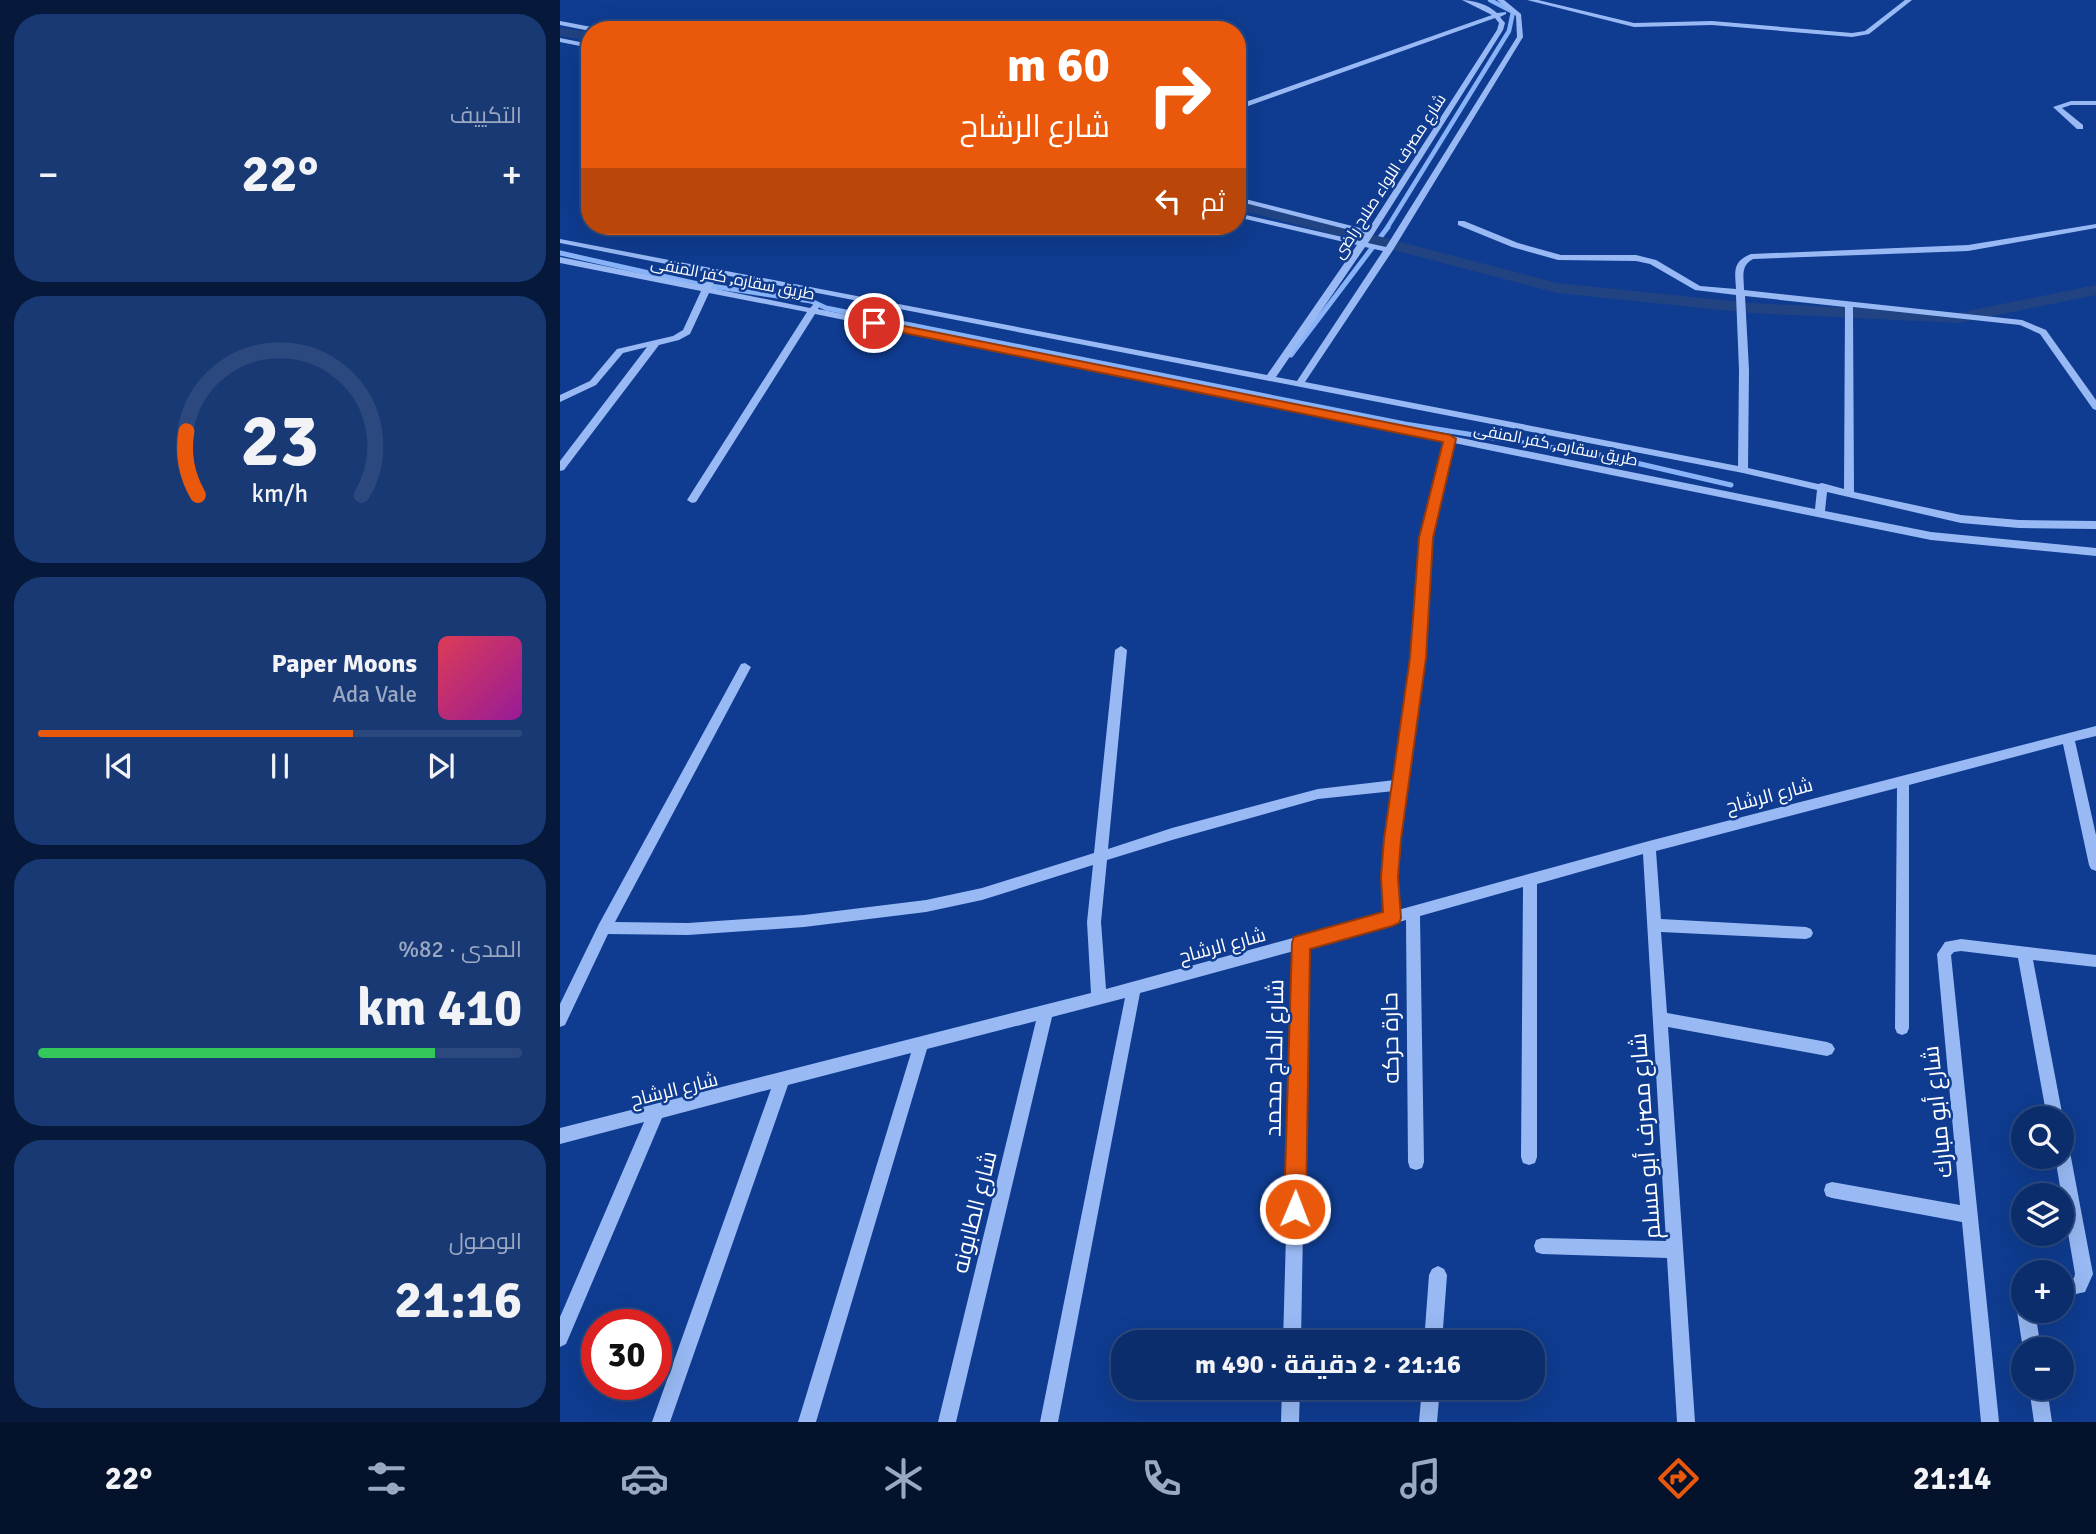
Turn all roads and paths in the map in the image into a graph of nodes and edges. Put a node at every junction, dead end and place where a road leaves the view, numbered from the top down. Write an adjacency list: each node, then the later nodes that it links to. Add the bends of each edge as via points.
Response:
1 (1465, 0): 6 (street)
2 (1500, 0): 5 (street)
3 (1530, 0): 4 (street, via 1634,25 1712,23 1852,35 1867,33)
4 (1909, 0)
5 (1514, 10): 6 (street); 15 (street, شارع مصرف اللواء صلاح راضى, via 1522,23 1520,37)
6 (1497, 16): 12 (street); 14 (street, شارع مصرف اللواء صلاح راضى, via 1500,30)
7 (560, 23): 8 (street)
8 (581, 27)
9 (560, 40): 10 (street)
10 (581, 44)
11 (2096, 103): 13 (street, via 2057,107)
12 (1246, 105)
13 (2080, 127)
14 (1420, 153): 15 (street); 17 (street, شارع مصرف اللواء صلاح راضى)
15 (1446, 156): 18 (street, شارع مصرف اللواء صلاح راضى)
16 (1246, 201): 22 (street)
17 (1388, 207): 18 (street); 22 (street, شارع مصرف اللواء صلاح راضى)
18 (1413, 211): 25 (street, شارع مصرف اللواء صلاح راضى)
19 (1246, 217): 24 (street)
20 (1461, 223): 30 (street, via 1560,258 1636,258 1669,270 1698,288)
21 (2096, 226): 30 (street, via 1968,248 1751,257 1740,269)
22 (1370, 233): 24 (street, شارع مصرف اللواء صلاح راضى)
23 (560, 241): 27 (street, طريق سقاره, كفر المنفى)
24 (1363, 244): 25 (street); 36 (street, شارع مصرف اللواء صلاح راضى)
25 (1388, 250): 37 (street, شارع مصرف اللواء صلاح راضى)
26 (560, 260): 28 (street, طريق سقاره, كفر المنفى)
27 (717, 272): 28 (street); 29 (street, طريق سقاره, كفر المنفى)
28 (707, 286): 32 (street, طريق سقاره, كفر المنفى); 35 (street, via 687,332)
29 (823, 293): 32 (street); 33 (street, طريق سقاره, كفر المنفى)
30 (1741, 293): 31 (street); 43 (street)
31 (1849, 307): 39 (street, via 2032,326 2043,332); 45 (street)
32 (813, 310): 34 (street, طريق سقاره, كفر المنفى); 46 (street)
33 (942, 319): 34 (street); 36 (street, طريق سقاره, كفر المنفى)
34 (930, 333): 40 (street, طريق سقاره, كفر المنفى)
35 (657, 341): 38 (street, via 620,351 593,383); 41 (street)
36 (1269, 378): 37 (street, طريق سقاره, كفر المنفى)
37 (1299, 384): 43 (street, طريق سقاره, كفر المنفى)
38 (560, 399)
39 (2096, 407)
40 (1450, 439): 47 (street, طريق سقاره, كفر المنفى); 55 (street, via 1426,538 1418,658)
41 (564, 456): 42 (street)
42 (560, 468)
43 (1743, 470): 44 (street, طريق سقاره, كفر المنفى)
44 (1822, 489): 45 (street, طريق سقاره, كفر المنفى); 47 (street)
45 (1849, 492): 48 (street, طريق سقاره, كفر المنفى, via 1961,519)
46 (692, 500)
47 (1820, 511): 49 (street, طريق سقاره, كفر المنفى, via 1958,540)
48 (2096, 525)
49 (2096, 552)
50 (1121, 650): 57 (street)
51 (745, 667): 63 (street)
52 (2096, 731): 53 (street, شارع الرشاح)
53 (2068, 737): 54 (street, شارع الرشاح); 58 (street)
54 (1903, 780): 56 (street, شارع الرشاح); 73 (street)
55 (1400, 785): 57 (street, via 1318,794); 61 (street, via 1390,877)
56 (1649, 847): 59 (street, شارع الرشاح); 62 (street, شارع مصرف أبو مسلم)
57 (1100, 855): 63 (street, via 982,894 926,906 688,929); 69 (street, via 1094,922)
58 (2096, 865)
59 (1530, 880): 60 (street, شارع الرشاح); 80 (street)
60 (1413, 912): 61 (street, شارع الرشاح); 81 (street, حارة حركه)
61 (1392, 918): 65 (street, شارع الرشاح)
62 (1654, 925): 64 (street); 71 (street, شارع مصرف أبو مسلم)
63 (604, 928): 72 (street)
64 (1806, 933)
65 (1301, 943): 68 (street, شارع الرشاح); 89 (street, شارع الحاج محمد)
66 (2024, 952): 67 (street, شارع أبو مبارك); 77 (street); 84 (street, شارع أبو مبارك, via 1955,945 1944,954)
67 (2096, 961)
68 (1134, 989): 69 (street, شارع الرشاح); 98 (street)
69 (1100, 998): 70 (street, شارع الرشاح)
70 (1046, 1012): 74 (street, شارع الرشاح); 97 (street, شارع الطابونه)
71 (1660, 1019): 75 (street); 86 (street, شارع مصرف أبو مسلم)
72 (560, 1020)
73 (1902, 1028)
74 (920, 1045): 76 (street, شارع الرشاح); 96 (street)
75 (1827, 1049)
76 (782, 1082): 78 (street, شارع الرشاح); 95 (street)
77 (2053, 1106)
78 (654, 1115): 79 (street, شارع الرشاح); 91 (street)
79 (560, 1136)
80 (1528, 1157)
81 (1416, 1162)
82 (2065, 1169): 88 (street, via 2084,1274 2079,1286)
83 (1832, 1189): 84 (street)
84 (1970, 1215): 102 (street, شارع أبو مبارك)
85 (1542, 1246): 86 (street)
86 (1675, 1250): 101 (street, شارع مصرف أبو مسلم)
87 (1437, 1275): 90 (street)
88 (2074, 1287)
89 (1292, 1330)
90 (1434, 1330)
91 (560, 1338)
92 (1291, 1400): 99 (street)
93 (1430, 1400): 100 (street)
94 (2040, 1400): 103 (street)
95 (661, 1422)
96 (807, 1422)
97 (947, 1422)
98 (1049, 1422)
99 (1290, 1422)
100 (1429, 1422)
101 (1686, 1422)
102 (1990, 1422)
103 (2043, 1422)

